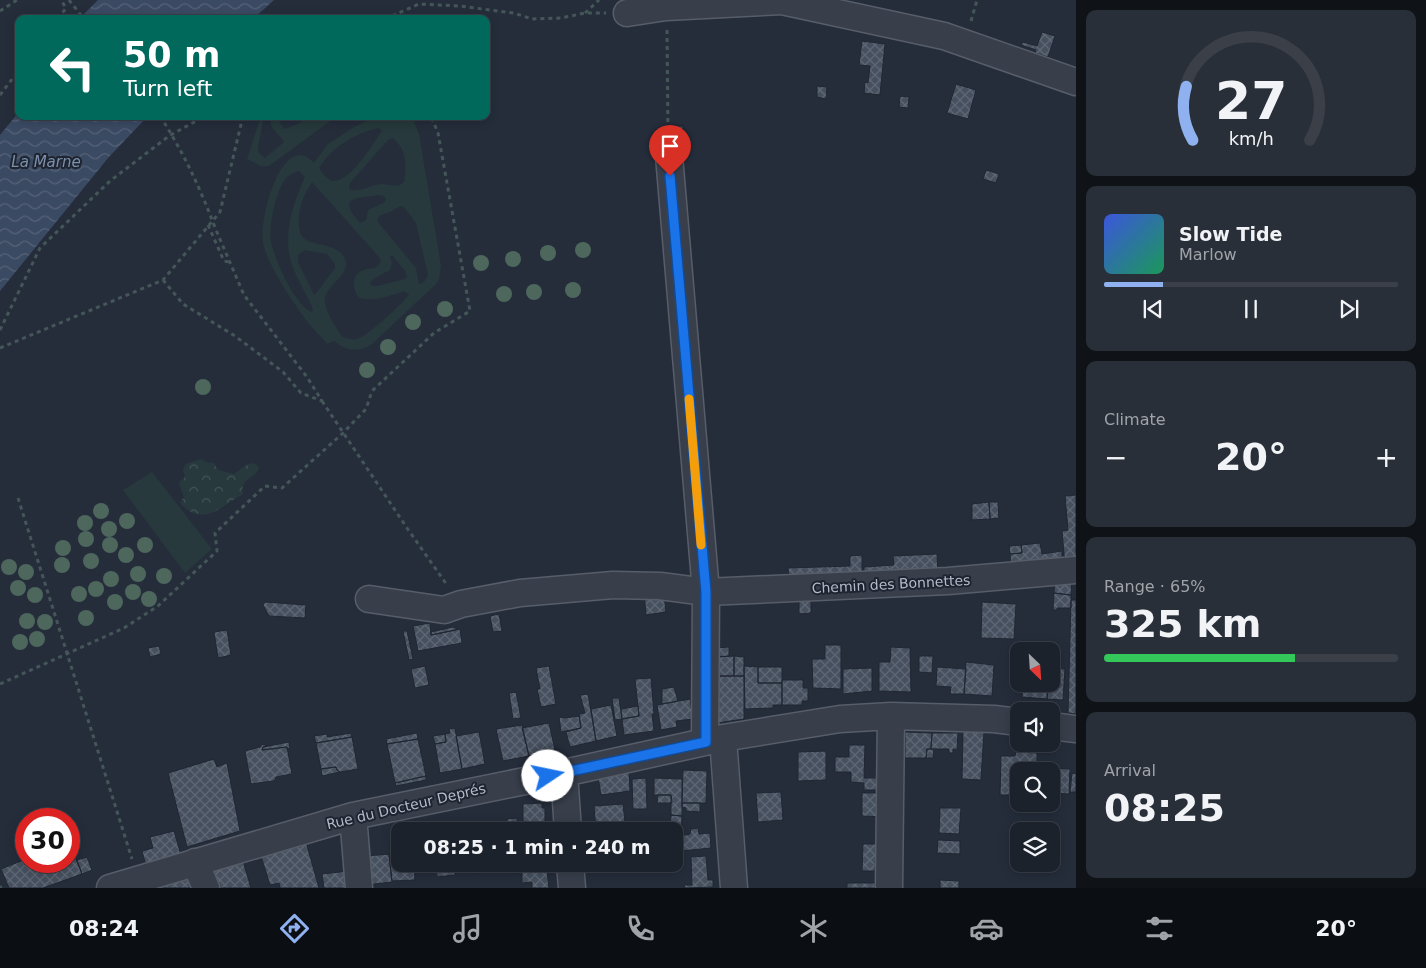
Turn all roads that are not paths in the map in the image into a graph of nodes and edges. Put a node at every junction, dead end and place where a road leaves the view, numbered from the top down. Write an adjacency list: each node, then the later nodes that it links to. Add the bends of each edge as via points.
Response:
1 (627, 13): 2 (street, via 666,6 782,1 944,36)
2 (1076, 82)
3 (669, 156): 5 (street)
4 (1076, 570): 5 (street, Chemin des Bonnettes, via 948,581)
5 (706, 592): 6 (street, Chemin des Bonnettes, via 660,586 613,585 520,593 444,610); 11 (street)
6 (370, 599)
7 (890, 716): 8 (street, Rue du Docteur Deprés); 11 (street, Rue du Docteur Deprés, via 840,719); 22 (street)
8 (1010, 721)
9 (1060, 727): 10 (street)
10 (1076, 729)
11 (714, 740): 12 (street, Rue du Docteur Deprés); 21 (street)
12 (564, 773): 13 (street, Rue du Docteur Deprés); 14 (street)
13 (353, 816): 15 (street, Rue du Docteur Deprés); 19 (street)
14 (567, 822)
15 (195, 862): 17 (street, Rue du Docteur Deprés); 18 (street)
16 (571, 872): 20 (street)
17 (122, 885)
18 (206, 888)
19 (359, 888)
20 (572, 888)
21 (734, 888)
22 (890, 888)

